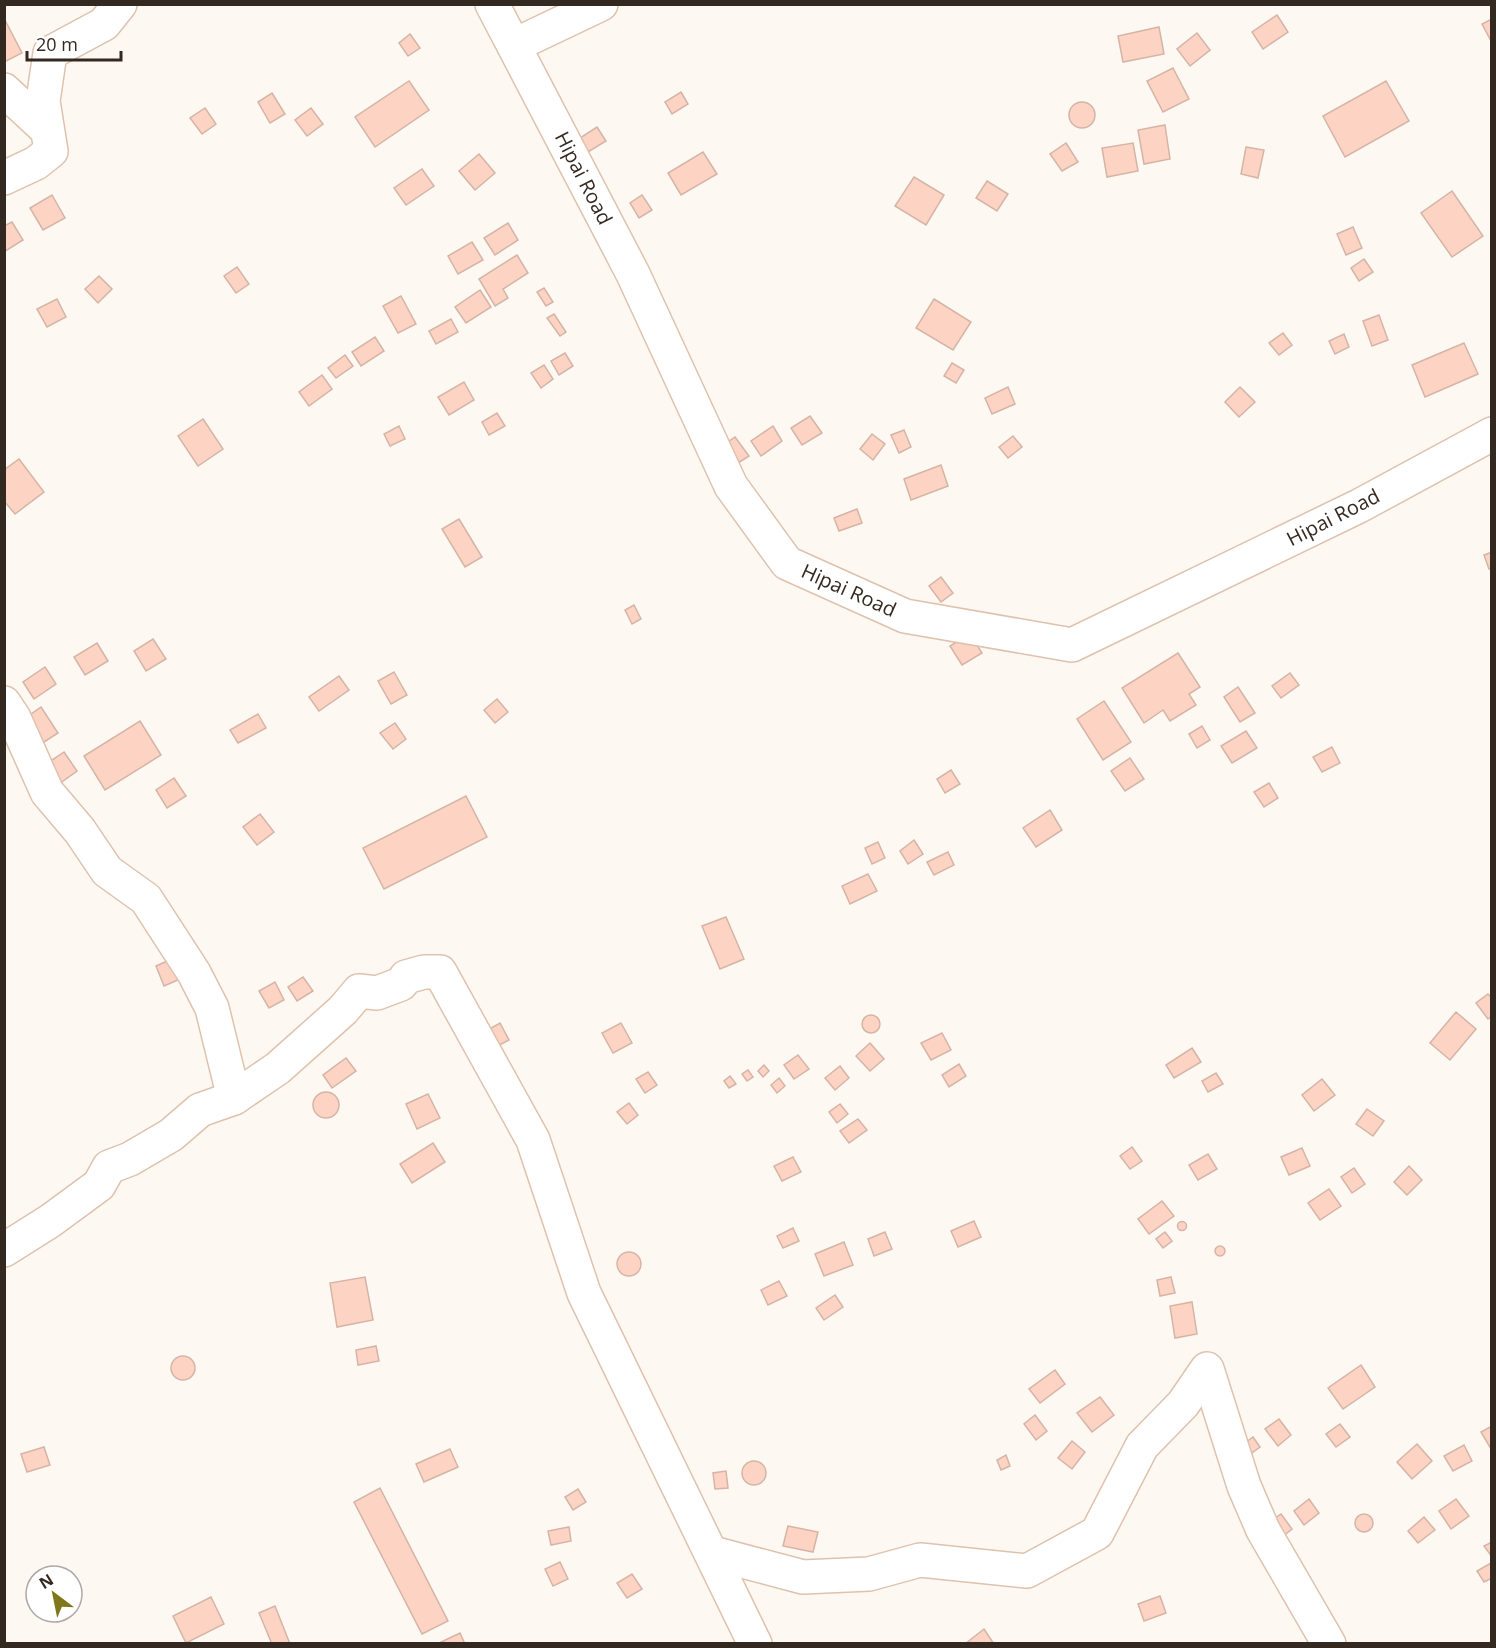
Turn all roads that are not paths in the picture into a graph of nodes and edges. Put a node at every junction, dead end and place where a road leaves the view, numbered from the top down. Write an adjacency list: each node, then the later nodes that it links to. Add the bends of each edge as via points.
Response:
1 (120, 4): 6 (street, via 104,24 50,53 43,100)
2 (492, 4): 4 (street, Hipai Road)
3 (601, 4): 4 (street)
4 (515, 45): 8 (street, Hipai Road, via 633,274 731,486 786,562 905,615 1072,645 1359,506)
5 (4, 90): 6 (street)
6 (45, 128): 7 (street, via 51,151)
7 (4, 178)
8 (1491, 434)
9 (4, 703): 10 (street, via 47,792 107,871 146,899 194,973 212,1008)
10 (234, 1098): 11 (street, via 200,1110 171,1135 109,1167 99,1185); 12 (street, via 278,1068 359,991 377,993 401,984 406,977 440,972 533,1140 584,1293)
11 (4, 1250)
12 (712, 1553): 13 (street); 14 (street, via 803,1577 869,1574 920,1560 1027,1571 1097,1533 1142,1446 1183,1404 1207,1369 1255,1513)
13 (755, 1644)
14 (1329, 1644)

